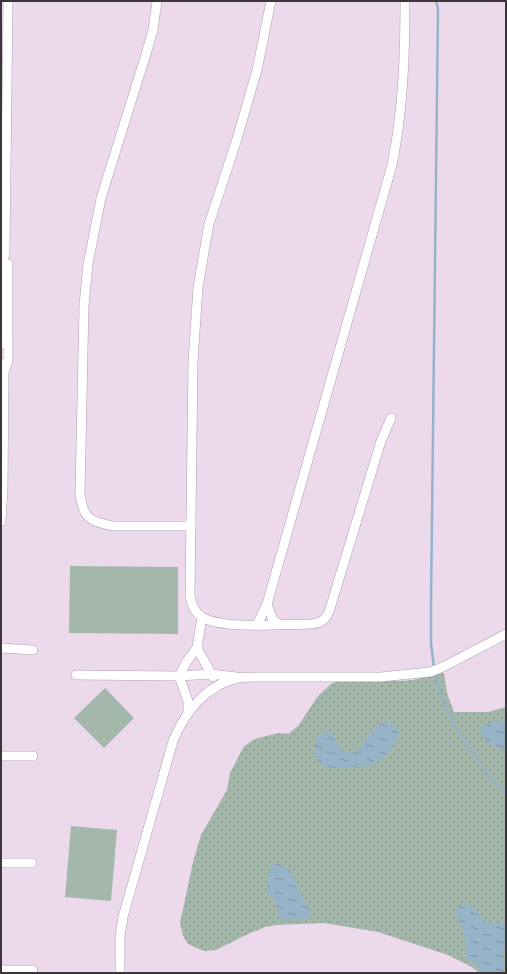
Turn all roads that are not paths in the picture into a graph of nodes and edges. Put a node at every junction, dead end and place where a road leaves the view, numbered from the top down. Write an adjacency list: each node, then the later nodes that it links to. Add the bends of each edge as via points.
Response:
1 (8, 1): 5 (street)
2 (157, 1): 11 (street, via 153,30 101,198 88,264 84,305 80,494 85,513 103,524)
3 (271, 1): 11 (street, via 257,70 209,224 201,263 193,356)
4 (405, 1): 12 (street, via 404,77 392,165)
5 (4, 124): 6 (street, via 5,253 9,268)
6 (5, 320): 7 (street); 8 (street, via 8,361)
7 (1, 344)
8 (2, 367): 10 (street)
9 (391, 418): 14 (street, via 381,441 329,612 321,622)
10 (1, 521)
11 (191, 526): 13 (street, via 190,596 192,605)
12 (267, 604): 14 (street, via 273,620); 15 (street)
13 (202, 617): 15 (street, via 215,622); 18 (street)
14 (279, 624): 15 (street)
15 (257, 625)
16 (506, 634): 23 (street, via 443,668 430,672 381,677)
17 (1, 648): 19 (street)
18 (197, 648): 20 (street); 22 (street)
19 (33, 650)
20 (211, 674): 22 (street); 23 (street); 24 (street)
21 (76, 675): 22 (street)
22 (180, 676): 25 (street, via 188,701)
23 (239, 678): 24 (street)
24 (217, 686): 25 (street, via 203,696)
25 (188, 713): 32 (street, via 174,741 126,904 120,936)
26 (1, 756): 27 (street)
27 (33, 756)
28 (1, 863): 29 (street)
29 (32, 863)
30 (1, 970): 31 (street)
31 (33, 970)
32 (120, 973)

